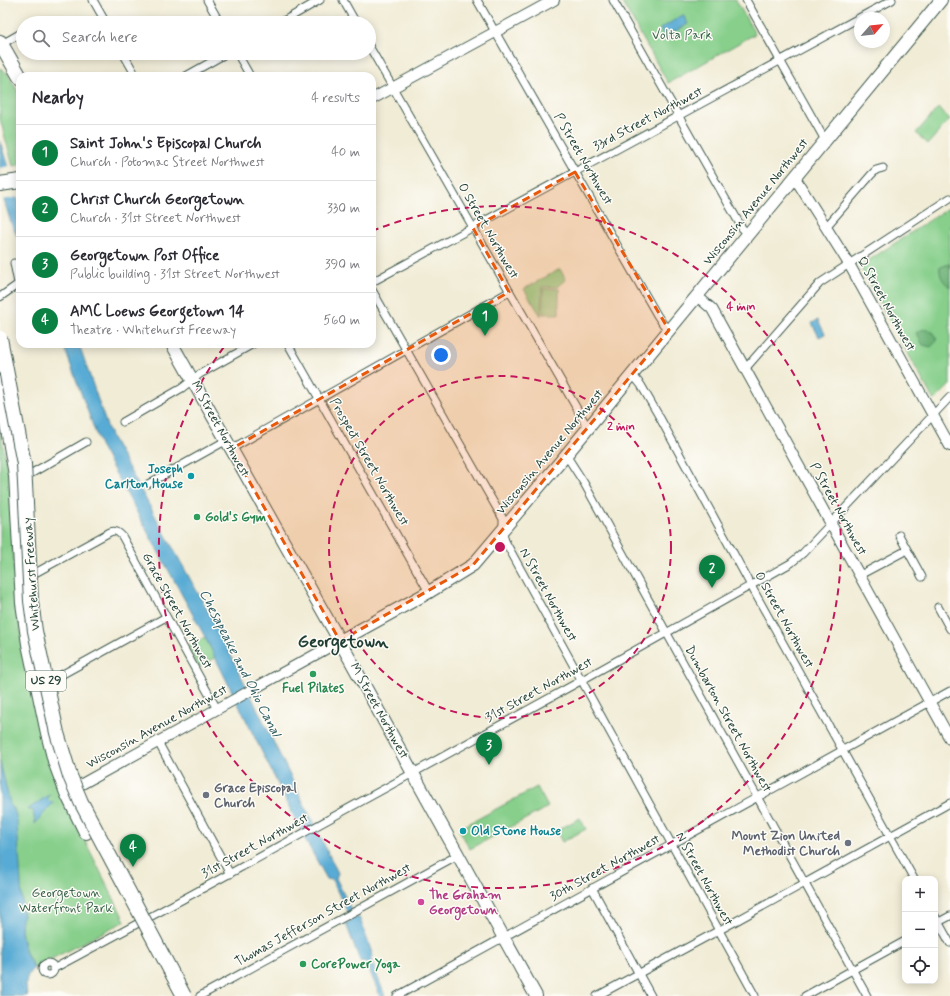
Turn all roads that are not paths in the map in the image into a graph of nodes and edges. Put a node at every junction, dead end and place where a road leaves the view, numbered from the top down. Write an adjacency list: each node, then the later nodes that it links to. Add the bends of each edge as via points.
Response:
1 (93, 0): 12 (street)
2 (207, 0): 13 (street)
3 (320, 0): 14 (street)
4 (343, 0): 15 (street)
5 (477, 0): 16 (street, P Street Northwest)
6 (554, 0): 16 (main road)
7 (613, 0): 32 (street)
8 (746, 0): 23 (street)
9 (892, 0): 11 (street, 33rd Street Northwest)
10 (941, 0): 33 (main road, Wisconsin Avenue Northwest)
11 (882, 2): 23 (street, 33rd Street Northwest)
12 (102, 16)
13 (216, 16)
14 (292, 16)
15 (352, 16)
16 (496, 32): 30 (main road); 35 (street, P Street Northwest)
17 (16, 35): 18 (street)
18 (0, 43): 25 (highway)
19 (376, 58): 30 (street, O Street Northwest)
20 (127, 60): 26 (street)
21 (215, 60): 27 (street)
22 (241, 60): 28 (street)
23 (781, 60): 32 (street, 33rd Street Northwest); 33 (street)
24 (0, 64): 29 (highway)
25 (17, 72)
26 (134, 72)
27 (193, 72)
28 (248, 72)
29 (16, 73)
30 (392, 87): 31 (main road); 41 (street, O Street Northwest)
31 (376, 97)
32 (679, 116): 35 (street, 33rd Street Northwest); 42 (street, via 742,228)
33 (826, 140): 36 (main road, Wisconsin Avenue Northwest)
34 (883, 168): 40 (street, via 871,175)
35 (576, 172): 41 (street, 33rd Street Northwest); 52 (street, P Street Northwest, via 660,320)
36 (795, 178): 40 (main road, Q Street Northwest); 42 (main road, Wisconsin Avenue Northwest)
37 (16, 182): 38 (highway)
38 (0, 184)
39 (950, 198): 44 (street)
40 (826, 227): 44 (main road, Q Street Northwest)
41 (472, 228): 46 (street, 33rd Street Northwest); 48 (street, O Street Northwest)
42 (748, 234): 49 (main road, Wisconsin Avenue Northwest)
43 (14, 263): 45 (street)
44 (849, 264): 59 (street, via 815,289); 67 (main road, Q Street Northwest)
45 (16, 272)
46 (376, 280)
47 (16, 286): 50 (street)
48 (509, 292): 57 (street); 69 (street, O Street Northwest)
49 (697, 296): 52 (main road, Wisconsin Avenue Northwest); 59 (main road, P Street Northwest, via 712,309)
50 (0, 297)
51 (376, 297): 57 (street, N Street Northwest)
52 (669, 330): 60 (main road, Wisconsin Avenue Northwest)
53 (0, 338): 122 (highway, Whitehurst Freeway / US 29, bridge, via 24,464 34,625 61,748 81,802)
54 (174, 348): 61 (main road, M Street Northwest)
55 (246, 348): 61 (street)
56 (290, 348): 65 (street, Prospect Street Northwest)
57 (407, 351): 65 (street); 77 (street, N Street Northwest, via 503,519)
58 (0, 364): 99 (street, via 22,478 26,578 32,631 54,738)
59 (745, 369): 76 (main road, P Street Northwest)
60 (632, 374): 69 (main road, Wisconsin Avenue Northwest); 83 (street, O Street Northwest, via 660,418)
61 (192, 380): 68 (street); 71 (main road, M Street Northwest)
62 (0, 383): 66 (highway, Whitehurst Freeway)
63 (0, 394): 66 (highway, US 29)
64 (950, 397): 67 (street, 31st Street Northwest)
65 (320, 400): 71 (street); 84 (street, Prospect Street Northwest)
66 (6, 414): 120 (highway, Whitehurst Freeway / US 29, via 16,475 24,615 55,761 79,818)
67 (933, 416): 72 (main road, Q Street Northwest); 76 (street, 31st Street Northwest)
68 (123, 422)
69 (588, 428): 73 (main road, Wisconsin Avenue Northwest)
70 (86, 442): 74 (street)
71 (229, 445): 75 (street); 89 (main road, M Street Northwest)
72 (950, 446)
73 (566, 455): 77 (main road, Wisconsin Avenue Northwest); 88 (street, Dumbarton Street Northwest, via 587,488)
74 (32, 473)
75 (148, 484)
76 (831, 524): 81 (main road, P Street Northwest); 83 (street, 31st Street Northwest, via 798,558)
77 (503, 531): 84 (main road, Wisconsin Avenue Northwest, via 473,566); 91 (street, N Street Northwest, via 505,541)
78 (899, 535): 79 (street)
79 (907, 550): 81 (street); 82 (street)
80 (37, 572): 86 (street, Grace Street Northwest, via 116,530 122,536)
81 (860, 575): 93 (main road, P Street Northwest)
82 (922, 577)
83 (751, 586): 88 (street, 31st Street Northwest); 97 (street, O Street Northwest)
84 (429, 592): 89 (main road, Wisconsin Avenue Northwest)
85 (938, 606): 87 (street)
86 (166, 617): 90 (street); 94 (street, Grace Street Northwest)
87 (950, 629)
88 (666, 633): 91 (street, 31st Street Northwest); 100 (street, Dumbarton Street Northwest)
89 (340, 641): 94 (main road, Wisconsin Avenue Northwest); 98 (main road, M Street Northwest)
90 (52, 680)
91 (581, 680): 98 (street, 31st Street Northwest); 103 (street, N Street Northwest)
92 (950, 691): 93 (street, 30th Street Northwest)
93 (930, 702): 95 (main road, P Street Northwest); 97 (street, 30th Street Northwest)
94 (217, 709): 96 (main road, Wisconsin Avenue Northwest)
95 (950, 739)
96 (158, 742): 99 (main road, Wisconsin Avenue Northwest); 105 (street)
97 (843, 750): 100 (street, 30th Street Northwest); 102 (street, O Street Northwest)
98 (413, 773): 104 (main road, M Street Northwest); 105 (street, 31st Street Northwest)
99 (71, 790): 111 (main road)
100 (757, 797): 103 (street, 30th Street Northwest); 107 (street, Dumbarton Street Northwest)
101 (950, 802): 102 (street)
102 (890, 836): 106 (street, O Street Northwest); 107 (street)
103 (672, 845): 108 (street, 30th Street Northwest); 113 (street, N Street Northwest)
104 (458, 855): 114 (main road, M Street Northwest); 123 (street, Thomas Jefferson Street Northwest)
105 (230, 874): 111 (street, 31st Street Northwest)
106 (912, 876)
107 (805, 883): 113 (street); 118 (street, Dumbarton Street Northwest)
108 (592, 888): 114 (street, 30th Street Northwest); 119 (street)
109 (950, 916): 110 (street)
110 (938, 920)
111 (140, 922): 117 (street, 31st Street Northwest); 121 (main road)
112 (938, 924): 116 (street)
113 (719, 931): 119 (street); 128 (street, N Street Northwest)
114 (503, 937): 124 (street, 30th Street Northwest); 125 (main road, M Street Northwest)
115 (902, 943): 118 (street)
116 (950, 943)
117 (53, 969)
118 (853, 970): 129 (street); 130 (street, Dumbarton Street Northwest)
119 (639, 974): 126 (street); 127 (street)
120 (174, 996)
121 (179, 996)
122 (184, 996)
123 (200, 996)
124 (397, 996)
125 (536, 996)
126 (597, 996)
127 (651, 996)
128 (755, 996)
129 (805, 996)
130 (867, 996)

